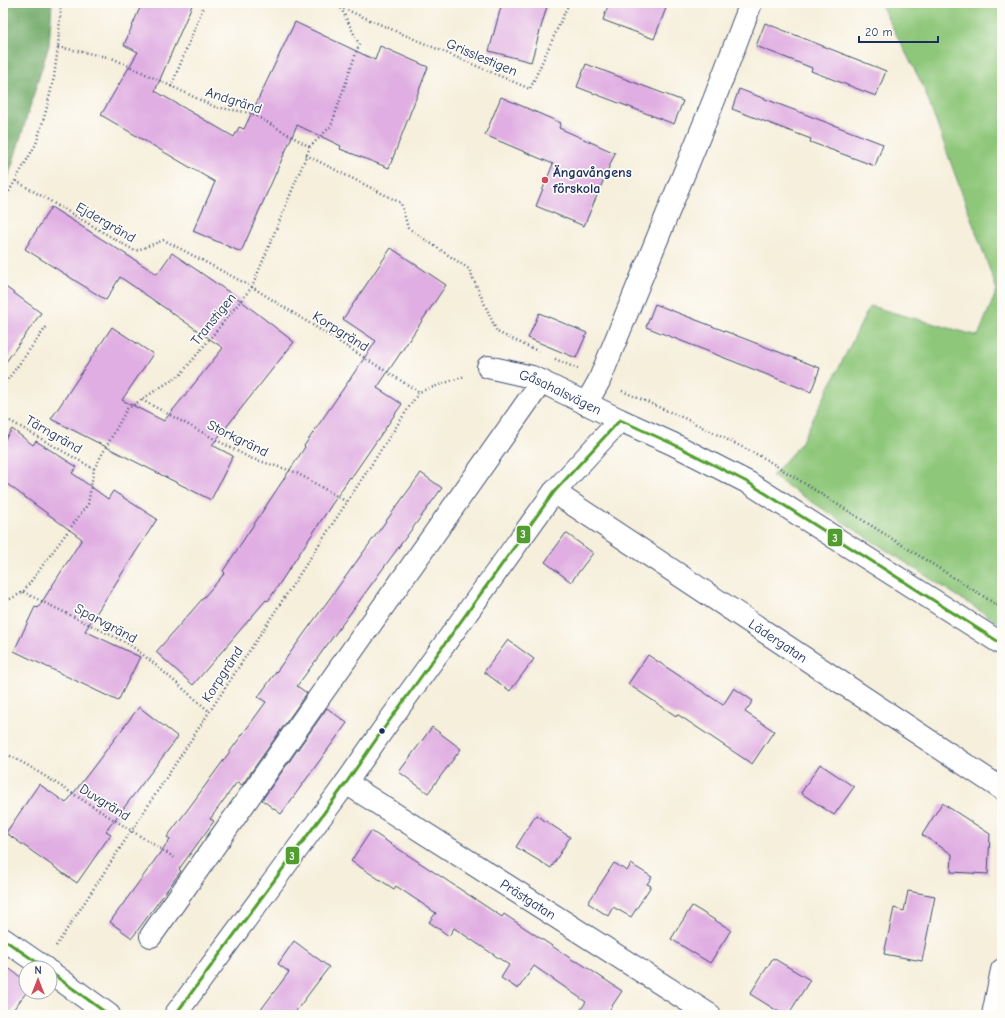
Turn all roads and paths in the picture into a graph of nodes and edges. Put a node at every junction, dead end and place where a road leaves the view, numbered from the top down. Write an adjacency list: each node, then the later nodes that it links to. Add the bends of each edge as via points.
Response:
1 (61, 3): 6 (path)
2 (205, 3): 7 (path)
3 (569, 3): 5 (path, Grisslestigen, via 530,89)
4 (750, 3): 22 (street, via 714,100 605,366)
5 (340, 5): 8 (path, Transtigen, via 359,44 331,126)
6 (58, 46): 7 (path, Andgränd, via 112,58); 10 (path, via 54,77 36,144)
7 (171, 87): 8 (path, Andgränd, via 215,107 251,113)
8 (310, 146): 9 (path, Transtigen)
9 (306, 155): 12 (path, Transtigen); 14 (path, via 401,203 408,228 469,269 497,332)
10 (16, 182): 11 (path); 12 (path, Ejdergränd, via 135,251 164,240)
11 (3, 202)
12 (252, 287): 20 (path, Korpgränd); 21 (path, Transtigen, via 181,374)
13 (47, 326): 19 (path)
14 (541, 352)
15 (548, 355): 17 (path, via 578,369)
16 (488, 367): 18 (street, Gåsahalsvägen); 20 (path)
17 (581, 374)
18 (542, 381): 22 (street, Gåsahalsvägen); 36 (street)
19 (3, 386)
20 (419, 392): 27 (path, Korpgränd)
21 (142, 400): 25 (path, Transtigen, via 127,409); 27 (path, Storkgränd, via 250,458 295,472)
22 (586, 404): 24 (street, Gåsahalsvägen)
23 (3, 417): 25 (path, Tärngränd)
24 (620, 420): 26 (street); 30 (street, Gåsahalsvägen, via 749,483)
25 (94, 470): 28 (path, Transtigen, via 88,504)
26 (554, 492): 33 (street); 34 (street, Lädergatan)
27 (347, 502): 31 (path, Korpgränd)
28 (22, 592): 29 (path, Transtigen); 31 (path, Sparvgränd, via 129,644)
29 (3, 603)
30 (1002, 644)
31 (210, 712): 35 (path, Korpgränd)
32 (3, 752): 35 (path, Duvgränd)
33 (346, 783): 44 (street); 45 (street, Prästgatan)
34 (1002, 789)
35 (132, 830): 36 (path, Duvgränd); 40 (path, Korpgränd)
36 (196, 871): 37 (street)
37 (151, 936)
38 (3, 938): 39 (street)
39 (34, 960)
40 (52, 960)
41 (1002, 970): 46 (street)
42 (58, 978): 43 (street)
43 (109, 1015)
44 (175, 1015)
45 (710, 1015)
46 (993, 1015)

